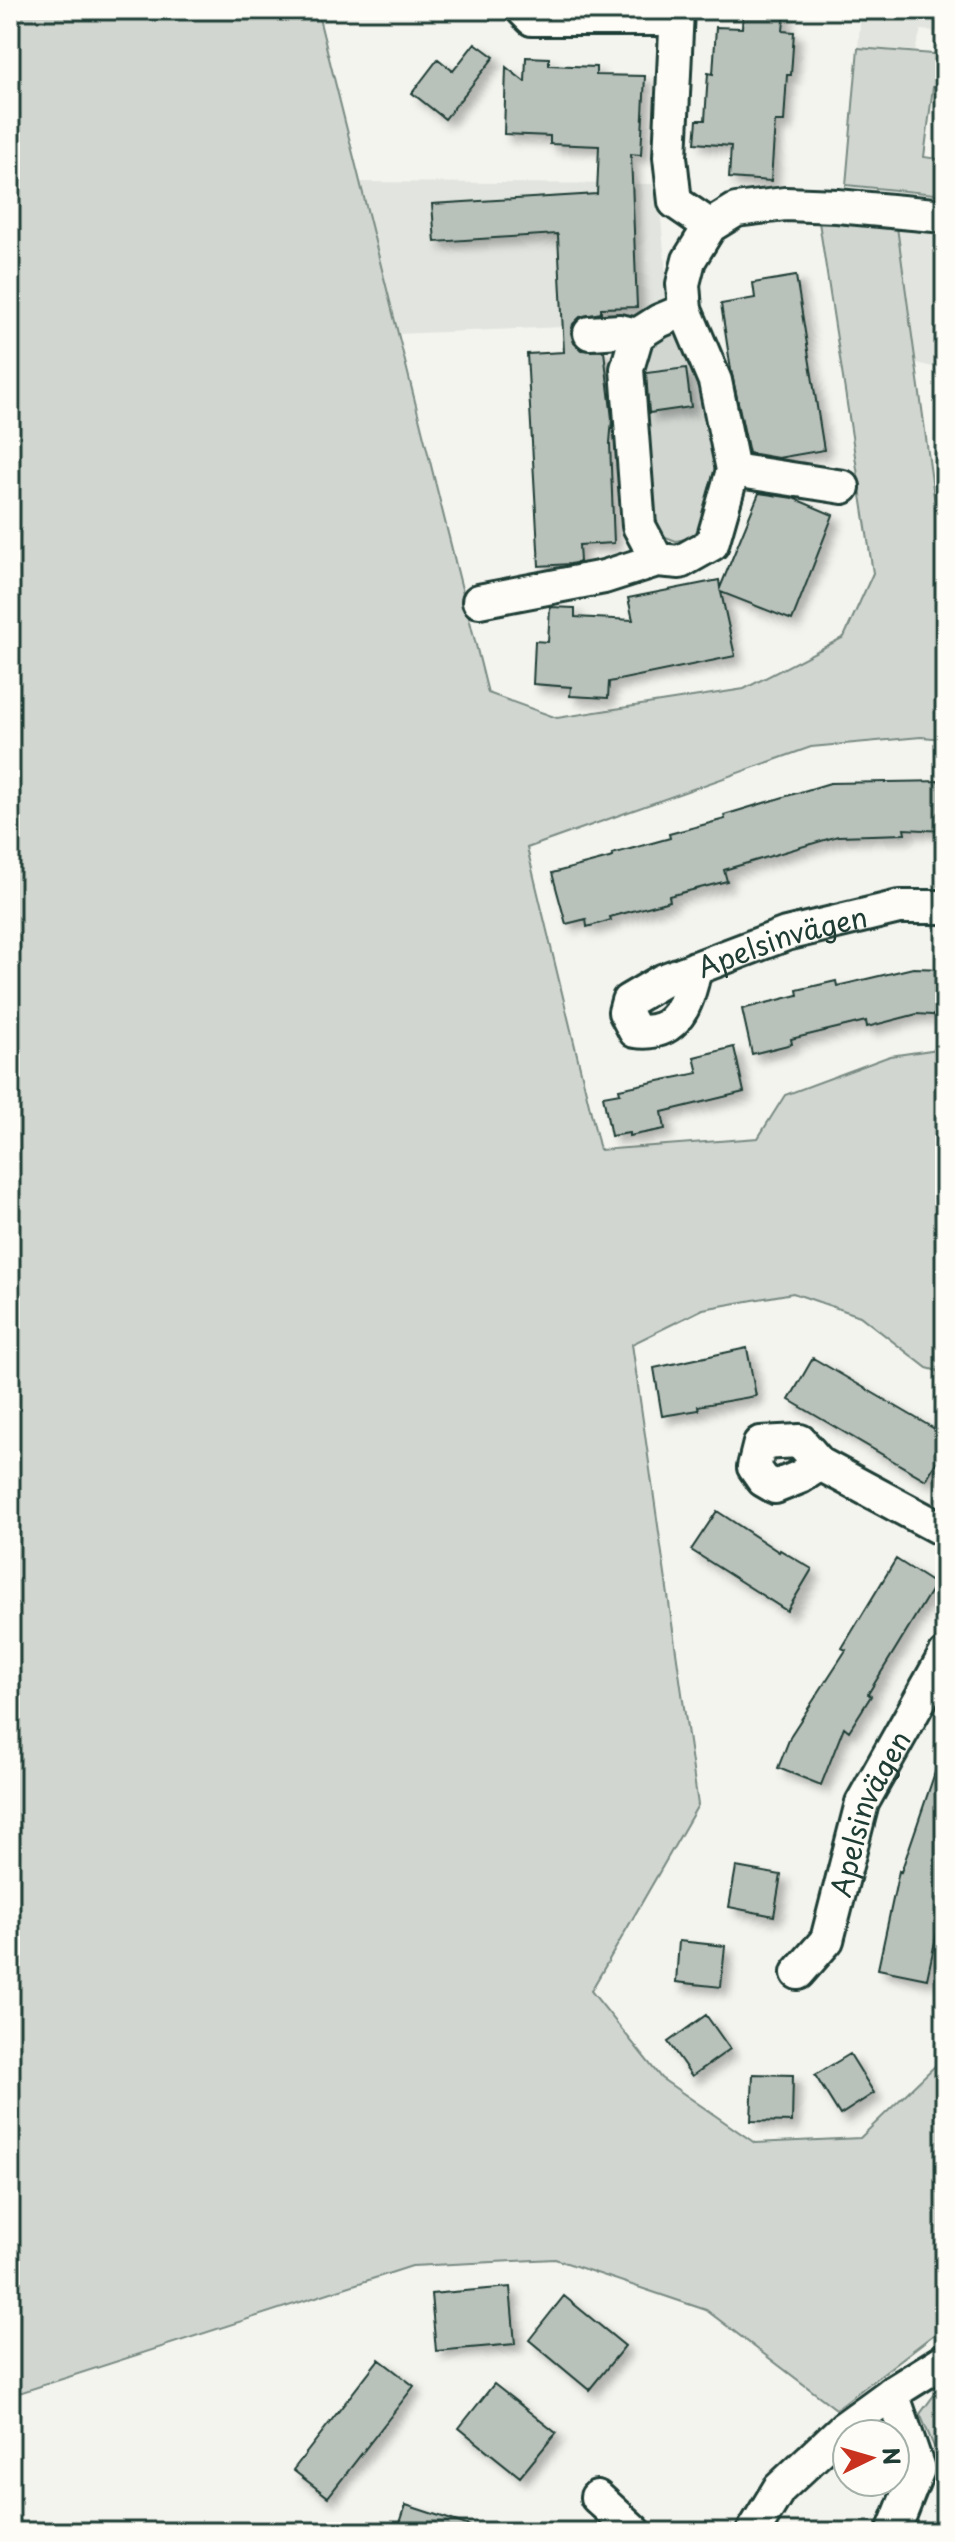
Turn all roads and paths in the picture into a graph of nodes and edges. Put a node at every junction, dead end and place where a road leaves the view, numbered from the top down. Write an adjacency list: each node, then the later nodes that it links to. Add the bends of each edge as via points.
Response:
1 (523, 10): 2 (street, via 532,19)
2 (676, 14): 4 (street, via 670,157 675,202)
3 (945, 216): 4 (street, via 785,204 736,210)
4 (710, 226): 5 (street, via 689,260 683,284)
5 (685, 310): 7 (street); 8 (street, via 715,381)
6 (590, 333): 7 (street)
7 (637, 335): 10 (street, via 627,369 639,526)
8 (733, 470): 9 (street); 10 (street, via 712,544 680,562)
9 (843, 487)
10 (657, 560): 11 (street, via 604,577)
11 (479, 601)
12 (945, 907): 13 (street, Apelsinvägen, via 899,907 786,934 662,981)
13 (628, 1001)
14 (754, 1467): 15 (street, via 760,1443 800,1441 820,1464)
15 (945, 1531)
16 (945, 1655): 17 (street, Apelsinvägen, via 862,1803 827,1940)
17 (798, 1973)
18 (945, 2360): 19 (street)
19 (892, 2393): 22 (street, via 844,2428 779,2489); 23 (street, via 918,2469)
20 (597, 2497): 21 (street)
21 (635, 2532)
22 (753, 2532)
23 (893, 2532)

